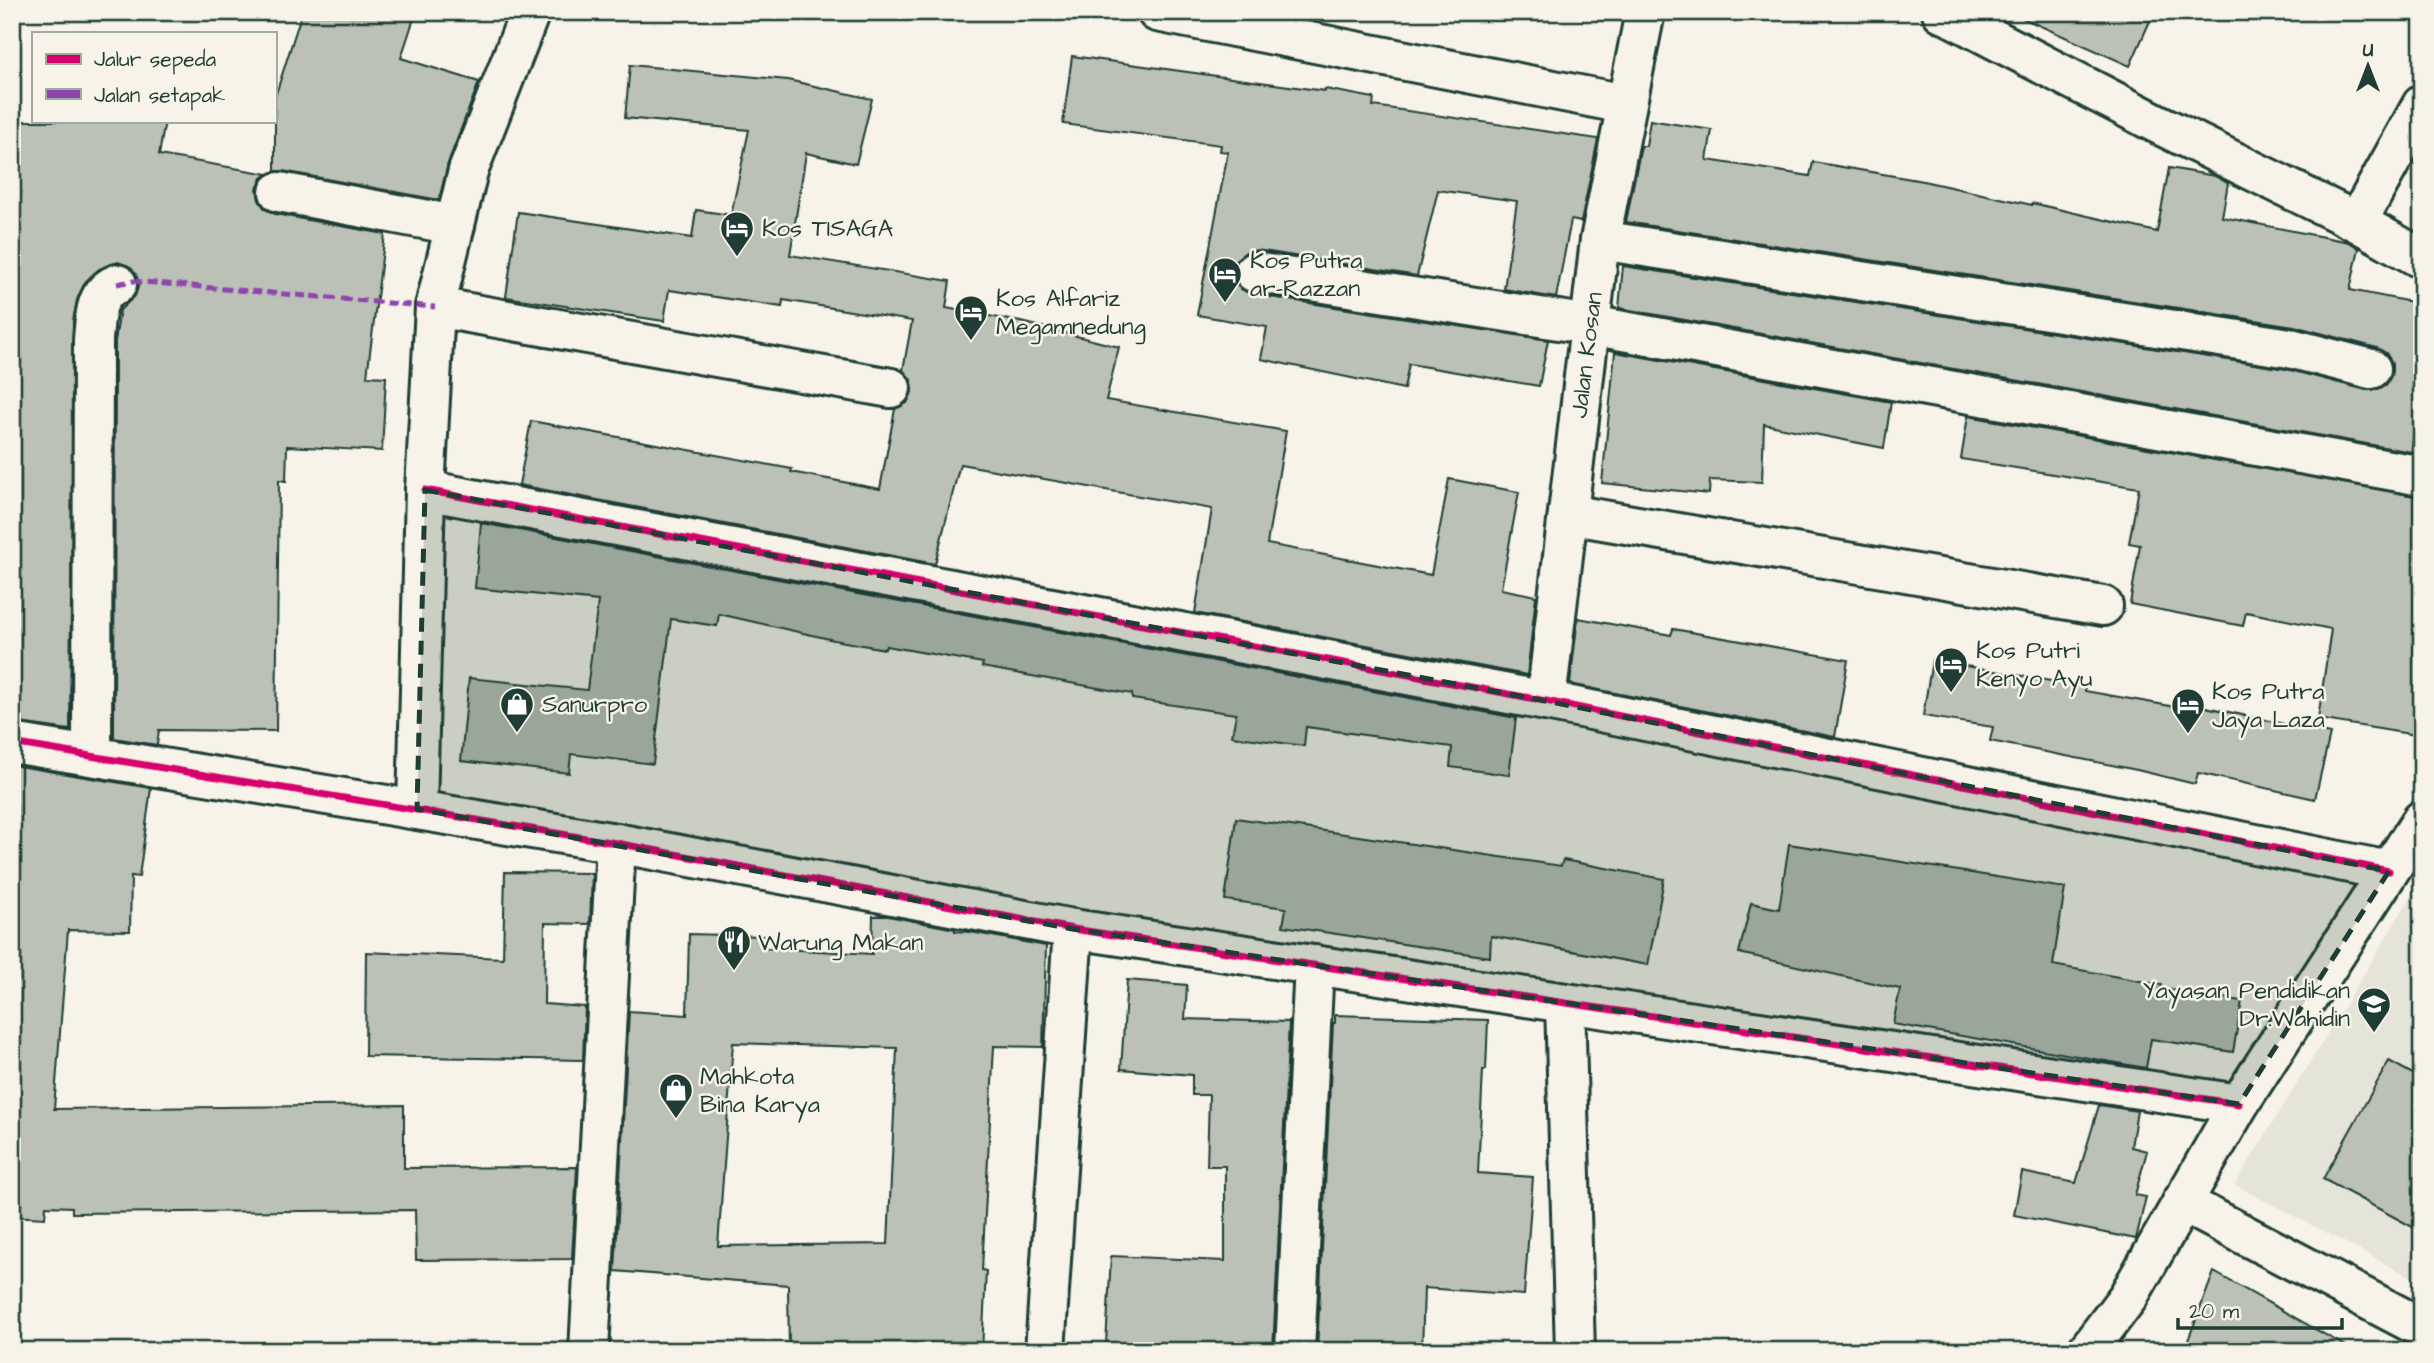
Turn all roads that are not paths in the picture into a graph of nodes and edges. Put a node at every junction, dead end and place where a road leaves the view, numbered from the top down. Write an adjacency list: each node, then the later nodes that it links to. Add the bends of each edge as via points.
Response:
1 (530, 12): 9 (street, via 468,171)
2 (1157, 12): 5 (street)
3 (1645, 12): 5 (street, Jalan Kosan)
4 (1942, 12): 8 (street)
5 (1625, 104): 10 (street, Jalan Kosan)
6 (2422, 105): 8 (street)
7 (279, 192): 9 (street)
8 (2357, 222): 11 (street)
9 (455, 225): 14 (street)
10 (1600, 240): 15 (street, Jalan Kosan); 16 (street, via 2290,348)
11 (2422, 259)
12 (1254, 272): 15 (street)
13 (117, 284): 24 (street, via 100,298 93,340)
14 (435, 307): 17 (street); 19 (street)
15 (1590, 325): 18 (street); 20 (street, Jalan Kosan)
16 (2371, 369)
17 (891, 388)
18 (2422, 476)
19 (425, 490): 22 (street); 25 (street)
20 (1568, 514): 21 (street); 22 (street, Jalan Kosan)
21 (2103, 606)
22 (1546, 701): 28 (street)
23 (12, 743): 24 (street)
24 (92, 756): 25 (street)
25 (417, 809): 27 (street)
26 (2419, 831): 28 (street)
27 (615, 843): 29 (street); 35 (street)
28 (2389, 871): 32 (street)
29 (1073, 929): 30 (street); 36 (street)
30 (1314, 965): 31 (street); 37 (street)
31 (1565, 1003): 32 (street); 38 (street)
32 (2239, 1104): 33 (street)
33 (2182, 1202): 34 (street); 39 (street, via 2128,1297)
34 (2422, 1328)
35 (589, 1351)
36 (1045, 1351)
37 (1295, 1351)
38 (1576, 1351)
39 (2087, 1351)

